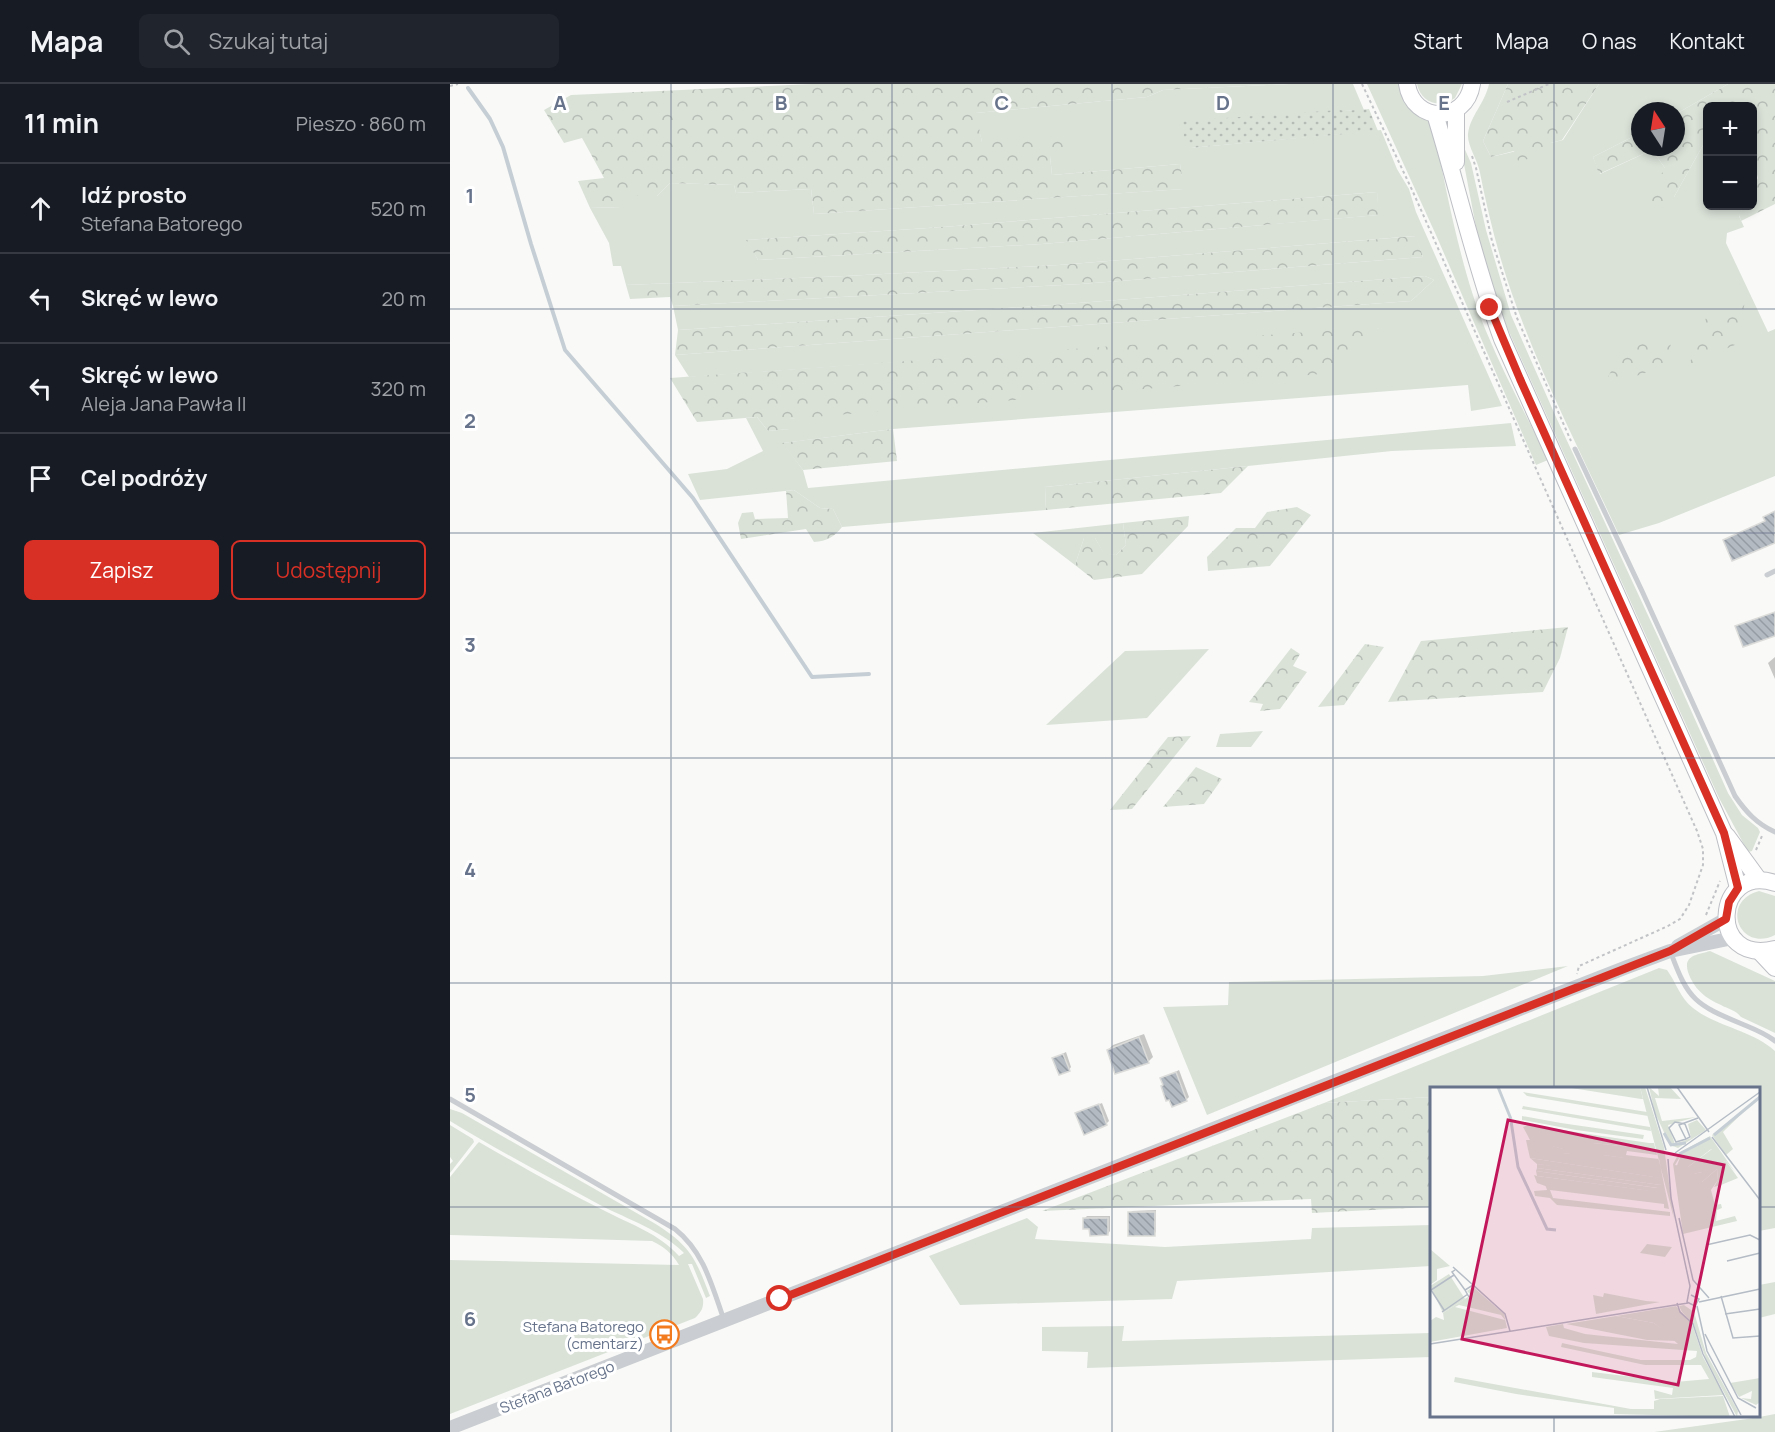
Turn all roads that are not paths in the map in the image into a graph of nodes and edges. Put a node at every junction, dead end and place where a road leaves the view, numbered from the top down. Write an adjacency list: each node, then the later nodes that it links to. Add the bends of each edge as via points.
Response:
1 (1407, 84): 4 (main road, via 1416,104)
2 (1472, 84): 3 (main road, via 1468,98)
3 (1456, 110): 4 (main road); 5 (main road)
4 (1435, 114): 5 (main road)
5 (1457, 184): 10 (main road, via 1479,274 1502,339)
6 (1575, 449): 9 (lane, via 1735,796 1747,814)
7 (1775, 572): 8 (lane)
8 (1767, 575)
9 (1775, 832)
10 (1724, 833): 11 (main road); 12 (main road)
11 (1767, 882): 12 (main road)
12 (1738, 888): 13 (main road, via 1729,902)
13 (1726, 919): 14 (main road); 16 (street, Stefana Batorego)
14 (1733, 938): 15 (main road, via 1746,948); 16 (street, Stefana Batorego)
15 (1768, 950): 17 (main road)
16 (1670, 951): 18 (lane, via 1682,981 1696,1001); 20 (street, Stefana Batorego)
17 (1775, 968)
18 (1775, 1041)
19 (450, 1099): 20 (lane, via 681,1234 704,1264)
20 (725, 1321): 21 (street, Stefana Batorego)
21 (450, 1428)

